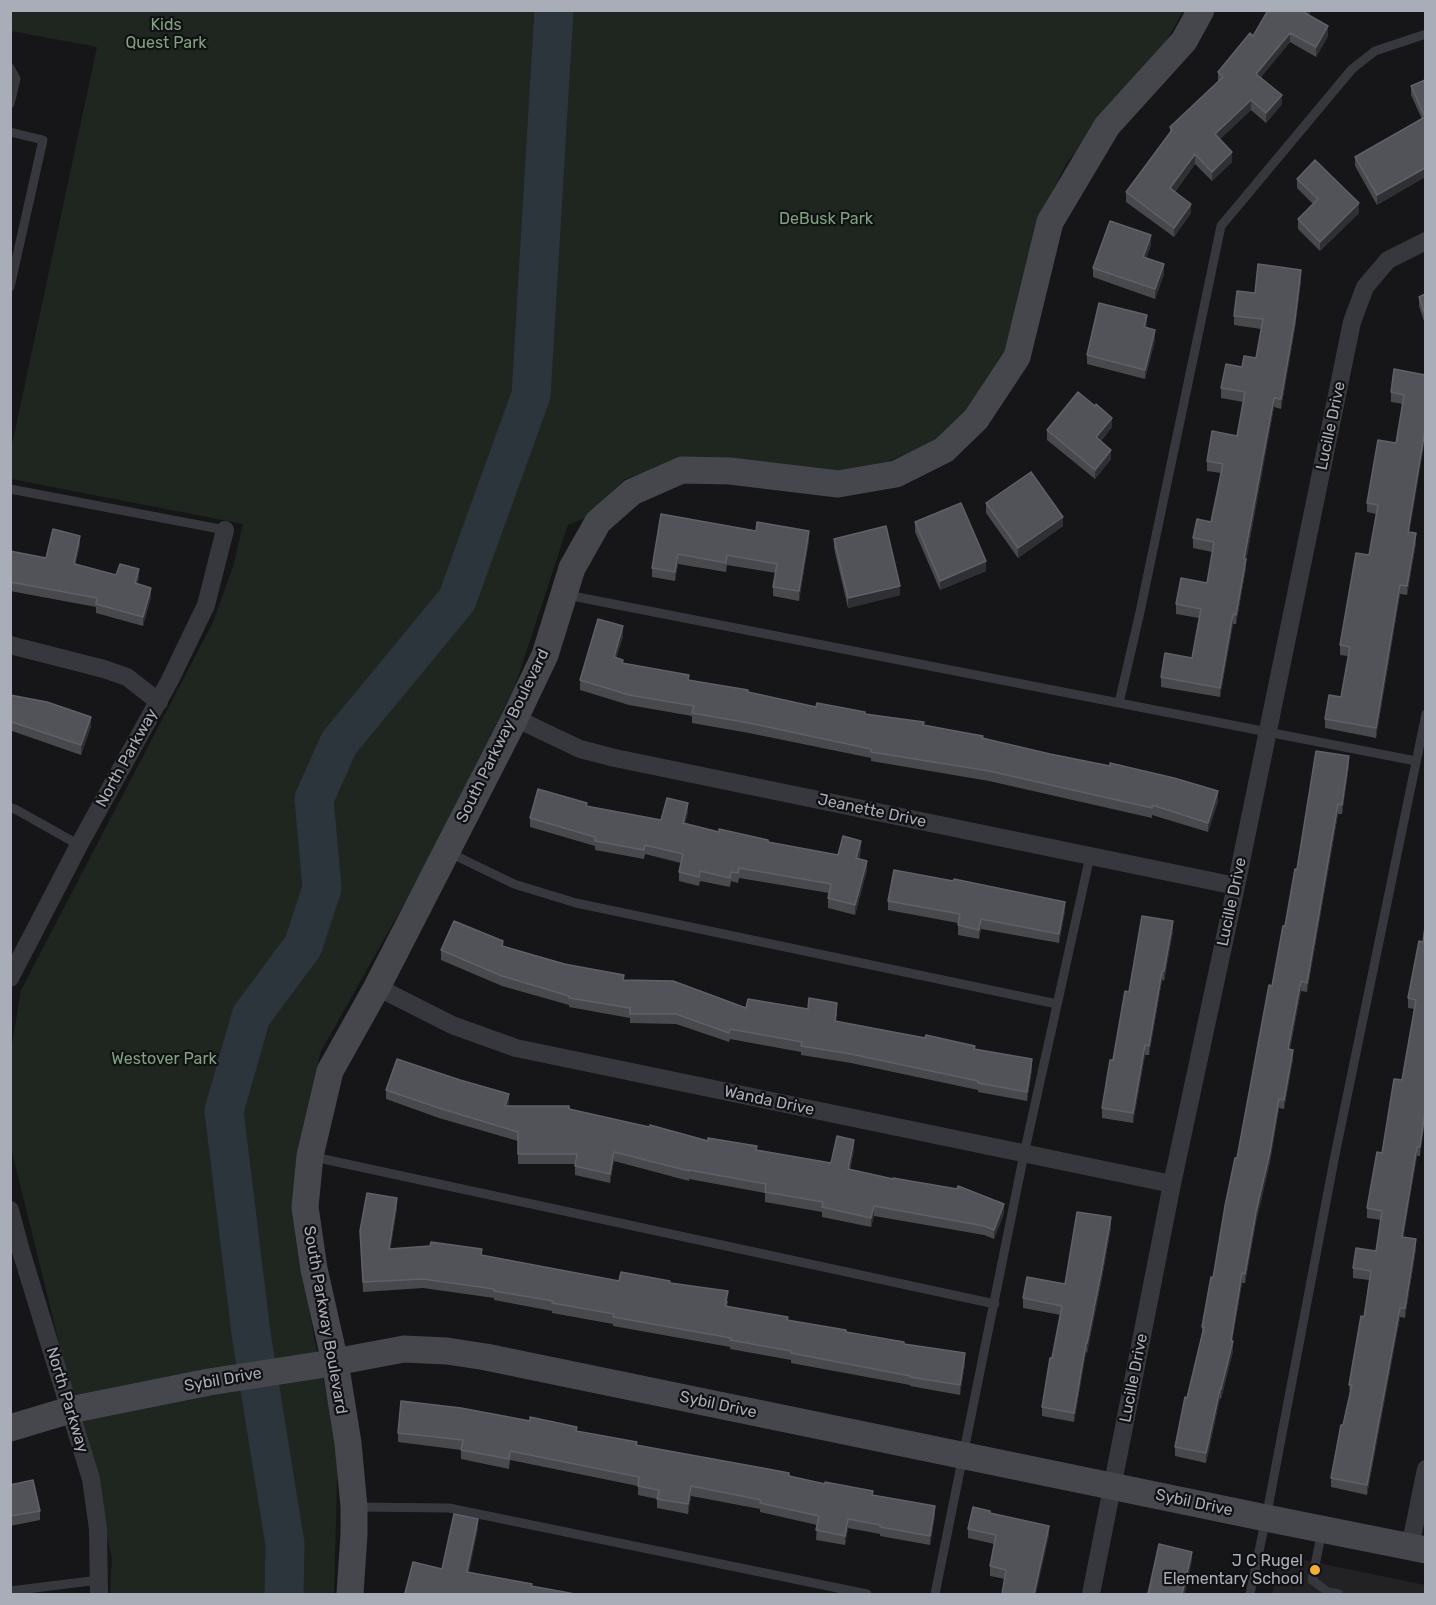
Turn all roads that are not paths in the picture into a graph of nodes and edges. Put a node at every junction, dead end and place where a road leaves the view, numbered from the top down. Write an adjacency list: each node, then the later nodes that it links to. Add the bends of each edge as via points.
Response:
1 (1201, 10): 10 (street, South Parkway Boulevard, via 1184,41 1107,126 1050,222 1017,357 976,419 944,450 896,474 838,484 730,471 682,470 632,492 598,522 572,568)
2 (1425, 34): 13 (lane, via 1376,51 1352,69 1221,226)
3 (10, 68): 4 (lane, via 16,79)
4 (10, 104)
5 (10, 132): 7 (lane, via 43,140)
6 (1425, 241): 16 (street, Lucille Drive, via 1388,260 1365,287 1352,322)
7 (10, 287)
8 (10, 489): 9 (lane)
9 (225, 530): 12 (street, North Parkway, via 206,605)
10 (564, 594): 13 (lane); 15 (street, South Parkway Boulevard, via 545,655)
11 (10, 645): 12 (street, via 127,677)
12 (159, 702): 19 (street, North Parkway)
13 (1119, 703): 16 (lane)
14 (1425, 714): 17 (lane)
15 (515, 718): 20 (street, South Parkway Boulevard); 21 (street, Jeanette Drive, via 580,748 615,758)
16 (1267, 732): 17 (lane); 22 (street, Lucille Drive)
17 (1416, 761): 39 (lane)
18 (10, 808): 19 (lane)
19 (79, 845): 23 (street, North Parkway)
20 (446, 851): 24 (street, South Parkway Boulevard); 25 (lane, via 514,884 576,903)
21 (1090, 856): 22 (street, Jeanette Drive); 25 (lane)
22 (1236, 886): 28 (street, Lucille Drive)
23 (11, 978)
24 (377, 987): 26 (street, Wanda Drive, via 452,1025 516,1048); 27 (street, South Parkway Boulevard, via 330,1071)
25 (1057, 1004): 26 (lane)
26 (1024, 1154): 28 (street, Wanda Drive); 31 (lane)
27 (310, 1156): 31 (lane); 32 (street, South Parkway Boulevard, via 305,1207)
28 (1172, 1184): 37 (street, Lucille Drive)
29 (10, 1210): 30 (street, North Parkway)
30 (16, 1252): 33 (street, North Parkway)
31 (995, 1304): 35 (lane)
32 (325, 1364): 33 (street, Sybil Drive); 35 (street, Sybil Drive, via 404,1349 447,1351); 38 (street, South Parkway Boulevard, via 348,1443)
33 (70, 1410): 34 (street, Sybil Drive); 42 (street, North Parkway, via 91,1479 98,1529)
34 (10, 1428)
35 (964, 1455): 37 (street, Sybil Drive); 46 (lane)
36 (1425, 1469): 41 (street)
37 (1112, 1486): 39 (street, Sybil Drive); 47 (street, Lucille Drive)
38 (354, 1507): 44 (street, South Parkway Boulevard); 45 (lane, via 449,1508)
39 (1266, 1518): 40 (street, Sybil Drive); 48 (lane)
40 (1322, 1529): 41 (street, Sybil Drive); 49 (lane, via 1312,1580 1328,1592)
41 (1418, 1548)
42 (99, 1587): 43 (lane)
43 (10, 1591)
44 (350, 1594)
45 (867, 1594)
46 (935, 1594)
47 (1091, 1594)
48 (1250, 1594)
49 (1339, 1594)

